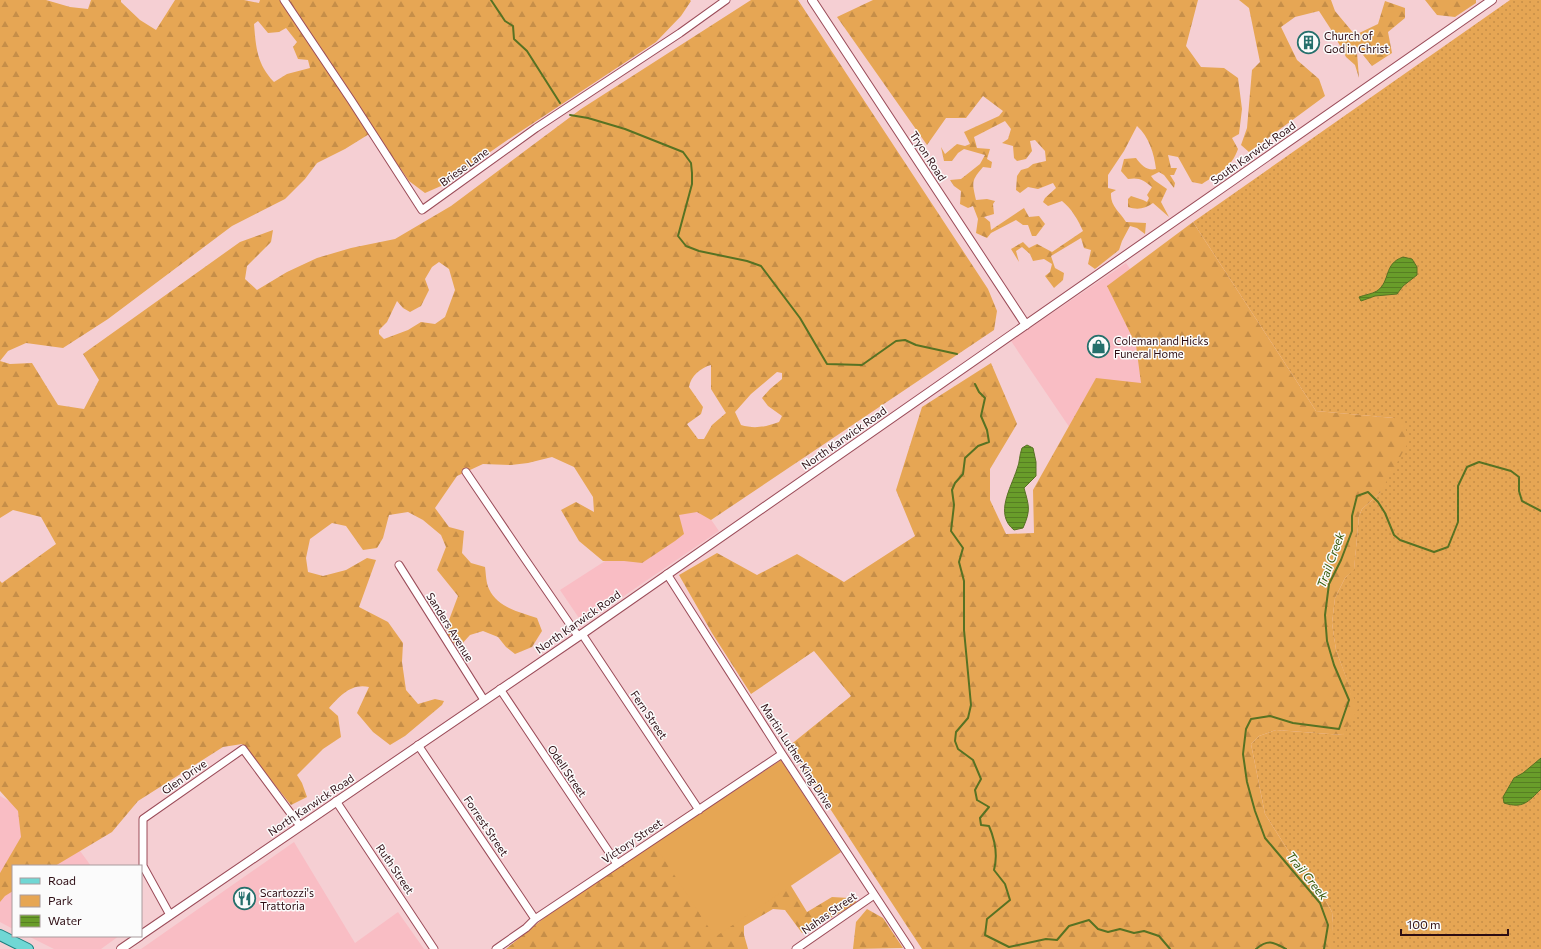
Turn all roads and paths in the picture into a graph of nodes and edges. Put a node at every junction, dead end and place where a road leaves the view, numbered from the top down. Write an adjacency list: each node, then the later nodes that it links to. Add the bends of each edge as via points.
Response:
1 (284, 0): 2 (street, Briese Lane, via 422,210 536,128)
2 (726, 0)
3 (812, 0): 5 (street, Tryon Road)
4 (1486, 2): 5 (street, South Karwick Road)
5 (1026, 325): 8 (street, North Karwick Road)
6 (466, 472): 9 (street, Fern Street, via 525,560)
7 (399, 565): 11 (street, Sanders Avenue)
8 (667, 574): 9 (street, North Karwick Road); 13 (street, Martin Luther King Drive)
9 (580, 635): 10 (street, North Karwick Road); 15 (street, Fern Street)
10 (500, 689): 11 (street, North Karwick Road); 17 (street, Odell Street)
11 (484, 700): 12 (street, North Karwick Road)
12 (418, 745): 14 (street, North Karwick Road); 20 (street, Forrest Street)
13 (782, 754): 15 (street, Victory Street); 18 (street, Martin Luther King Drive)
14 (336, 801): 16 (street, North Karwick Road); 26 (street, Ruth Street)
15 (699, 810): 17 (street, Victory Street)
16 (300, 826): 19 (street, North Karwick Road); 19 (street, Glen Drive, via 243,749 143,820 143,866)
17 (617, 864): 20 (street, Victory Street)
18 (874, 895): 28 (street, Nahas Street); 29 (street, Martin Luther King Drive)
19 (170, 915): 22 (street, North Karwick Road)
20 (535, 919): 27 (street, Victory Street)
21 (0, 935): 24 (main road)
22 (142, 935)
23 (139, 937): 25 (street, North Karwick Road)
24 (28, 949)
25 (121, 949)
26 (434, 949)
27 (496, 949)
28 (796, 949)
29 (910, 949)

